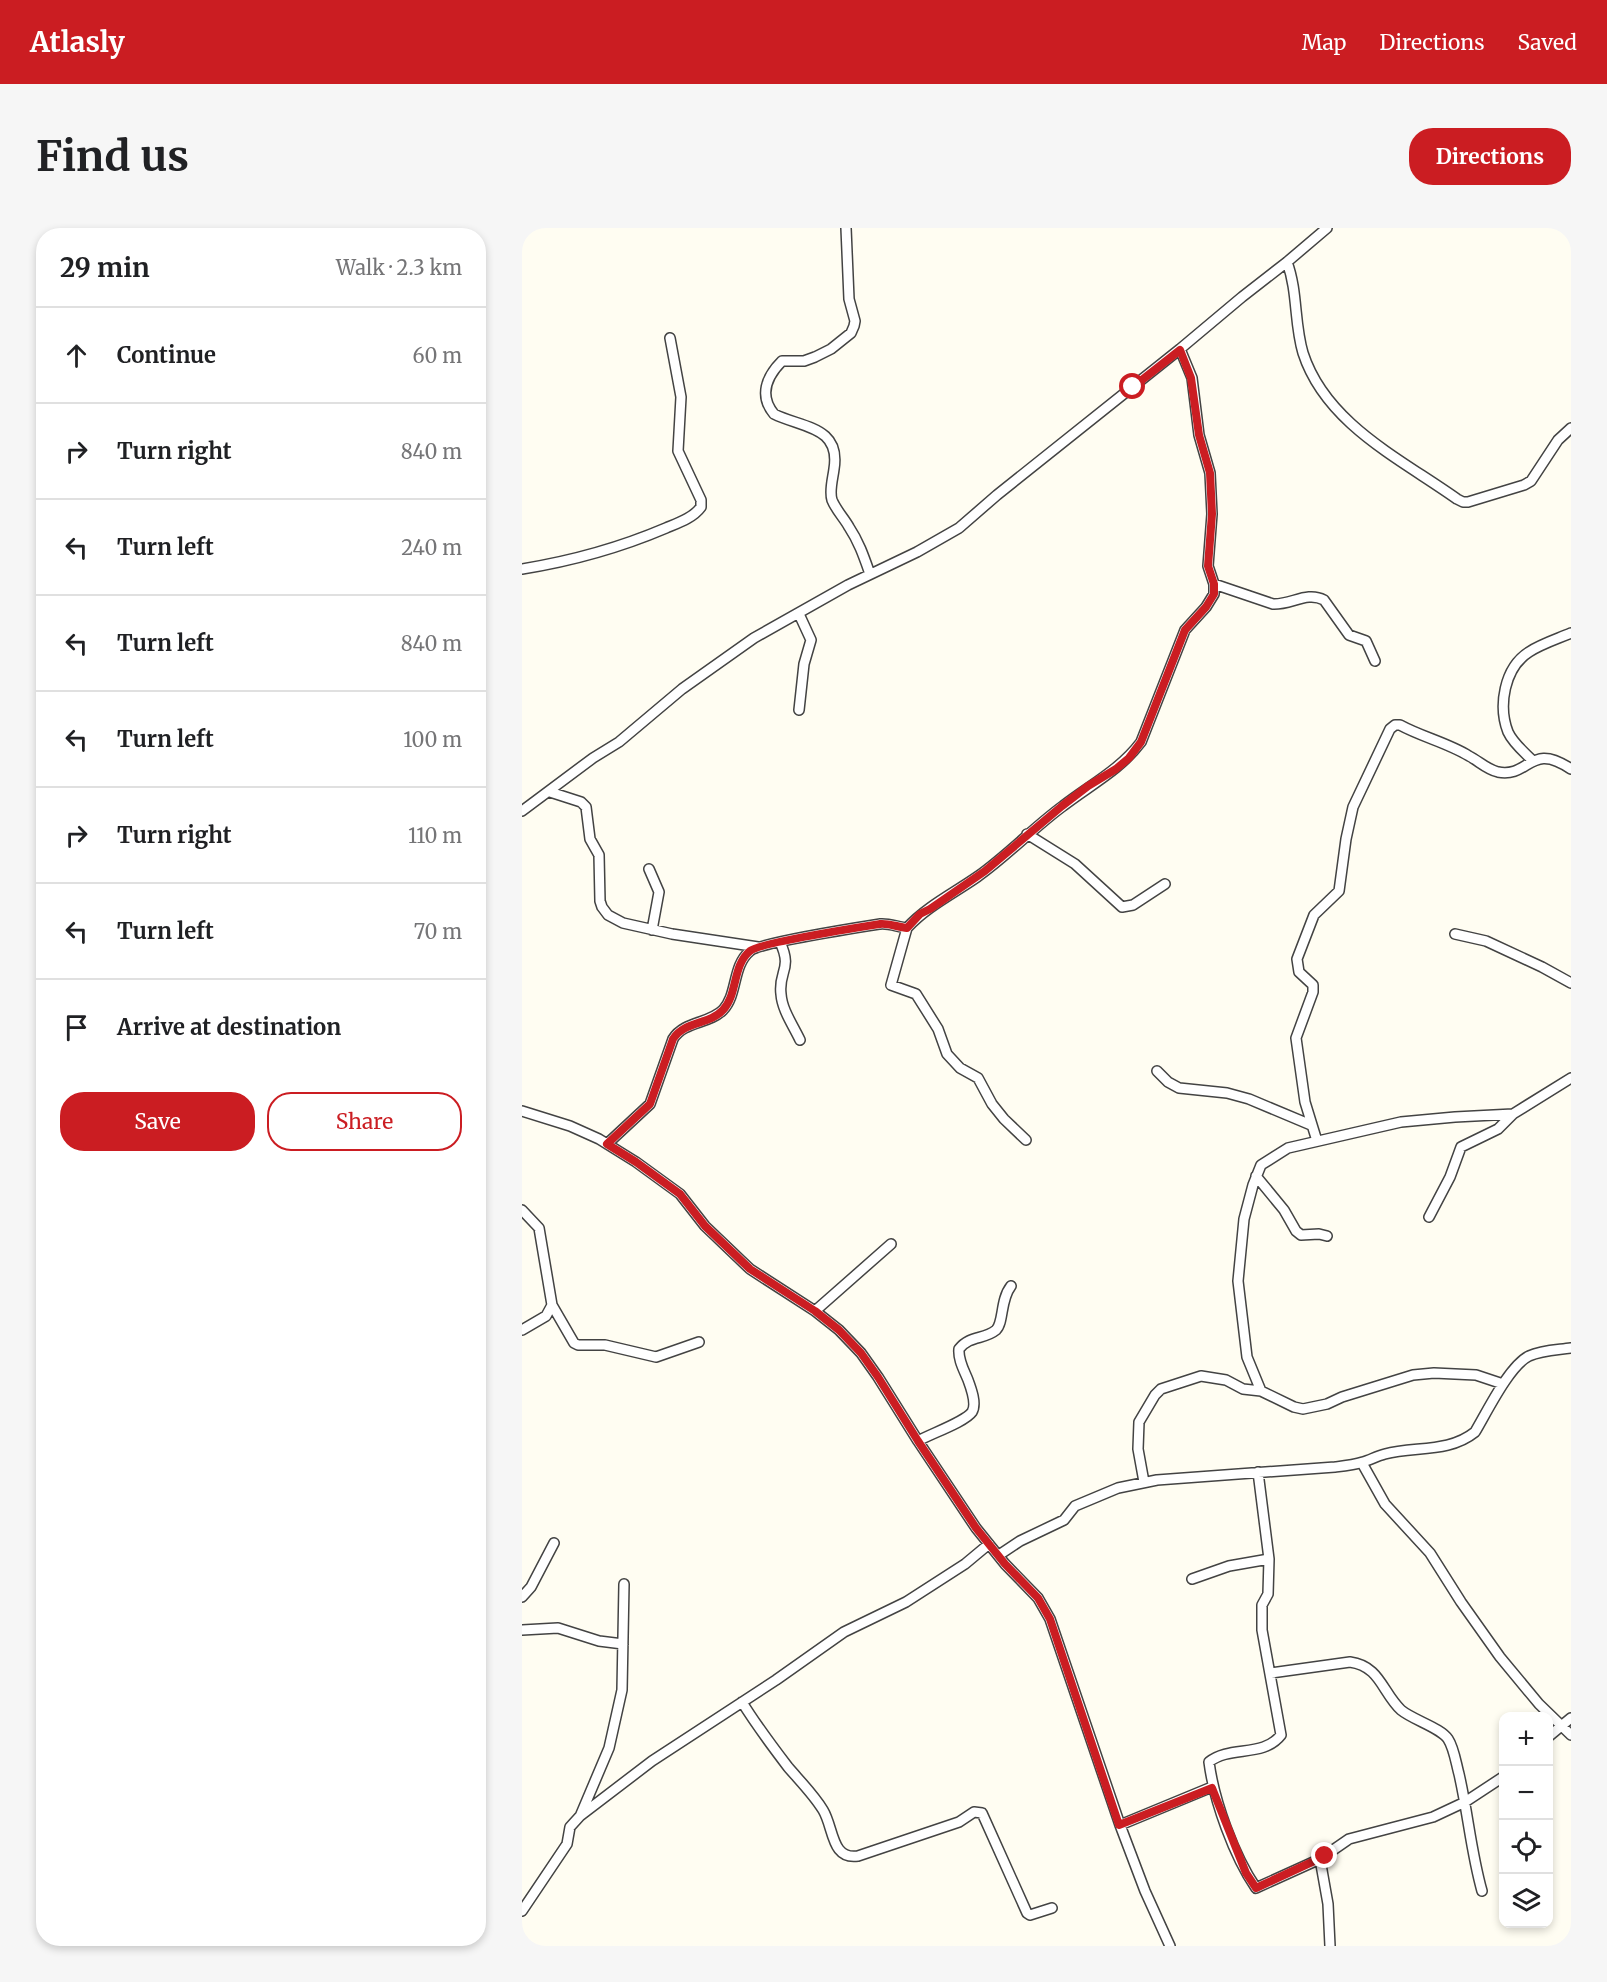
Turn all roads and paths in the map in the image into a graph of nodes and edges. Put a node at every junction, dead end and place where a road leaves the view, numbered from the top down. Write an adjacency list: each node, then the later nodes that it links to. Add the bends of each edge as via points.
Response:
1 (846, 228): 8 (street, via 849,299 855,321 851,333 815,357 782,361 768,380 765,393 774,414 803,423 832,442 835,462 831,498 857,540)
2 (1327, 228): 3 (street)
3 (1287, 262): 5 (street); 6 (street, via 1295,286 1297,322 1307,365 1335,409 1373,441 1457,499 1468,502 1524,485 1538,473 1558,440)
4 (670, 338): 7 (street, via 681,397 678,451 701,507 684,520 636,541)
5 (1180, 350): 8 (street, via 959,528); 9 (street, via 1191,378 1199,435 1210,473 1208,566)
6 (1571, 428)
7 (522, 569)
8 (870, 574): 10 (street)
9 (1214, 584): 12 (street, via 1281,604 1319,597 1349,635 1366,641); 18 (street, via 1211,601 1182,637 1141,742 1116,769)
10 (799, 614): 13 (street, via 811,640 804,664); 16 (street, via 738,649 682,689 619,742)
11 (1571, 633): 14 (street, via 1528,652 1507,681 1504,718 1509,734)
12 (1375, 661)
13 (800, 710)
14 (1532, 760): 15 (street, via 1553,758); 32 (street, via 1508,773 1496,771 1400,725 1390,729 1353,807 1338,893 1314,915 1297,959 1299,972 1313,985 1296,1038)
15 (1571, 770)
16 (550, 792): 17 (street); 22 (street, via 586,807 590,839 599,855 602,907 623,923)
17 (522, 811)
18 (1027, 834): 20 (street, via 1075,864 1122,907 1133,906); 21 (street, via 985,871 920,914)
19 (650, 869): 22 (street, via 659,892)
20 (1165, 884)
21 (907, 928): 24 (street, via 882,924); 33 (street, via 891,985 916,994 938,1029 947,1054 960,1068 978,1078 992,1104)
22 (652, 930): 25 (street)
23 (1455, 934): 26 (street, via 1486,941)
24 (780, 942): 25 (street); 27 (street, via 787,962 781,996)
25 (758, 947): 35 (street, via 750,951 739,968 723,1010 677,1032 650,1104)
26 (1571, 983)
27 (800, 1040)
28 (1157, 1071): 32 (street, via 1179,1089 1227,1093)
29 (1571, 1077): 31 (street)
30 (522, 1112): 35 (street, via 570,1126)
31 (1513, 1114): 34 (street, via 1401,1122); 38 (street, via 1498,1129 1461,1147)
32 (1311, 1125): 34 (street)
33 (1026, 1140)
34 (1317, 1141): 36 (street, via 1276,1154 1261,1165)
35 (607, 1144): 43 (street, via 680,1194 705,1226 750,1269)
36 (1256, 1176): 39 (street, via 1296,1231 1301,1235); 48 (street, via 1244,1219 1238,1281 1247,1357)
37 (522, 1210): 42 (street, via 539,1228)
38 (1429, 1217)
39 (1327, 1236)
40 (891, 1244): 43 (street)
41 (1011, 1286): 49 (street, via 1003,1300 998,1327 959,1349 958,1356 972,1391 972,1412)
42 (552, 1305): 44 (street, via 546,1316); 45 (street, via 578,1345 605,1345 656,1357)
43 (815, 1311): 49 (street, via 861,1353)
44 (522, 1330)
45 (699, 1342)
46 (1571, 1348): 47 (street, via 1526,1357)
47 (1503, 1384): 48 (street, via 1476,1375 1413,1375 1303,1409); 50 (street, via 1475,1432 1468,1437 1435,1448 1385,1454)
48 (1261, 1391): 52 (street, via 1242,1389 1208,1376 1161,1389 1139,1422 1138,1449)
49 (918, 1441): 54 (street)
50 (1362, 1463): 51 (street); 65 (street, via 1386,1504 1430,1553 1500,1657)
51 (1258, 1472): 52 (street); 56 (street)
52 (1144, 1482): 55 (street, via 1075,1506 1064,1520)
53 (554, 1544): 59 (street)
54 (989, 1544): 55 (street); 63 (street, via 928,1588 844,1632)
55 (999, 1556): 72 (street, via 1038,1598 1050,1619)
56 (1269, 1559): 57 (street, via 1229,1566); 62 (street, via 1262,1630)
57 (1192, 1580)
58 (624, 1584): 61 (street)
59 (522, 1597)
60 (522, 1630): 61 (street, via 558,1628)
61 (623, 1644): 71 (street, via 622,1690 614,1731)
62 (1271, 1673): 69 (street, via 1281,1735 1265,1747 1211,1760); 70 (street, via 1350,1662 1372,1670 1401,1710 1448,1738)
63 (742, 1702): 71 (street, via 652,1761); 75 (street, via 824,1811 842,1855 858,1856 959,1822 974,1812 982,1813 1027,1913)
64 (1571, 1718): 65 (street)
65 (1560, 1725): 66 (street); 67 (street)
66 (1553, 1732)
67 (1571, 1735)
68 (1499, 1780): 70 (street)
69 (1212, 1788): 72 (street); 73 (street, via 1246,1873 1256,1888)
70 (1466, 1802): 73 (street, via 1433,1817 1349,1839); 74 (street)
71 (580, 1816): 76 (street, via 570,1827 567,1844)
72 (1119, 1825): 77 (street)
73 (1320, 1859): 78 (street)
74 (1482, 1891)
75 (1052, 1908)
76 (522, 1911)
77 (1170, 1946)
78 (1330, 1946)

